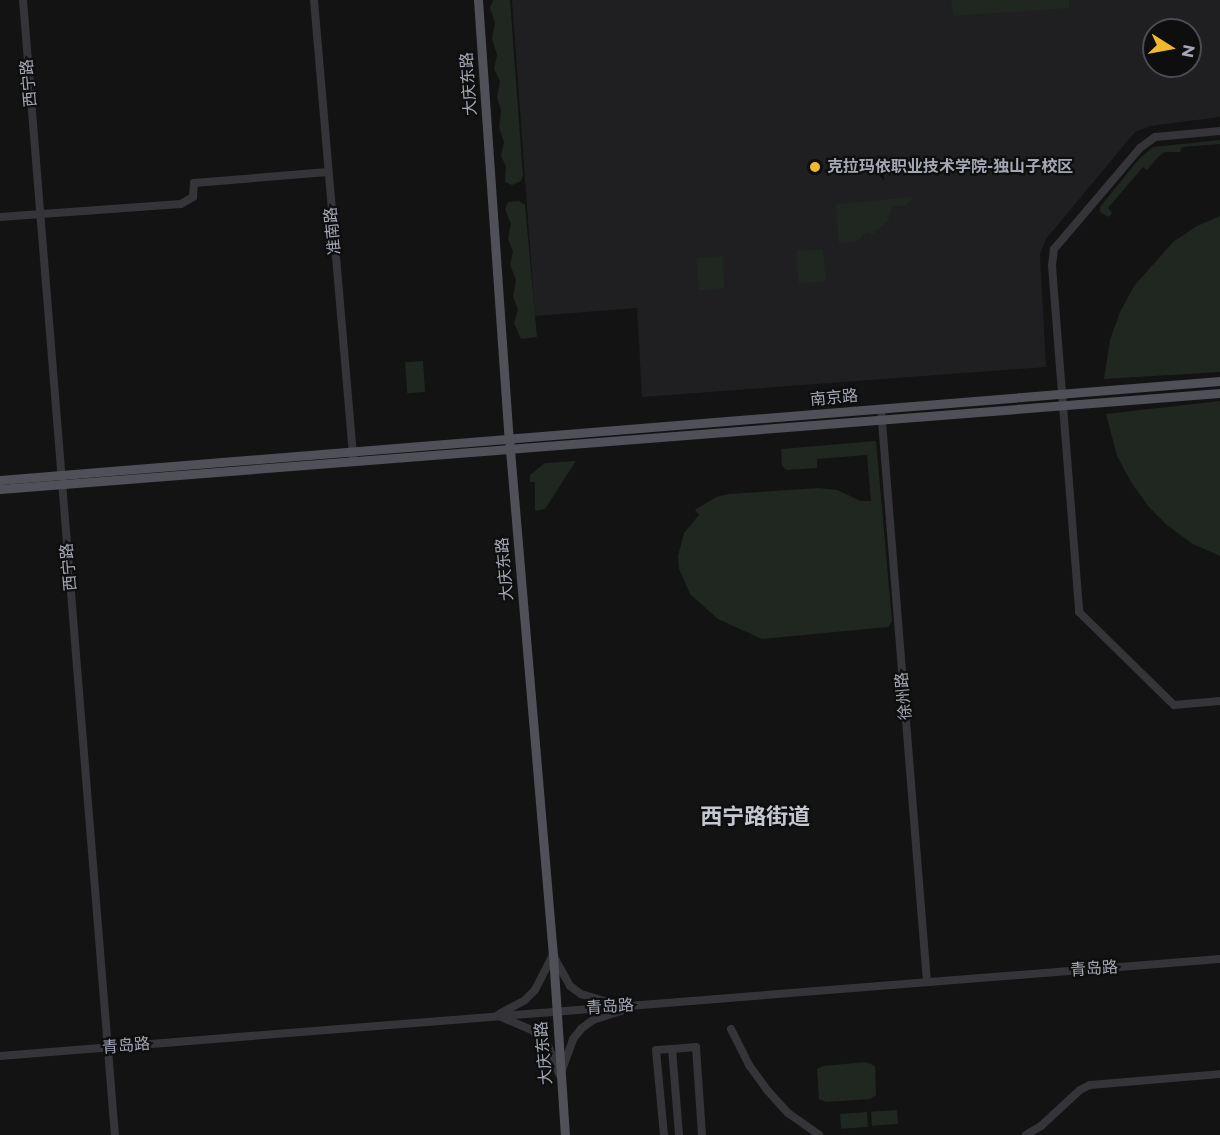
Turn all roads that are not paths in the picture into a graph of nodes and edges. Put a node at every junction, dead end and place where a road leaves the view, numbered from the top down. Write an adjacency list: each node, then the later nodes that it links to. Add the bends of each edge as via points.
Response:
1 (23, 0): 6 (street, 西宁路)
2 (314, 0): 5 (street, 准南路)
3 (478, 0): 14 (main road, 大庆东路)
4 (1220, 131): 10 (street, via 1155,137 1140,148 1054,249)
5 (328, 172): 6 (street, via 194,183 193,197 181,204); 16 (street, 准南路)
6 (40, 214): 7 (street); 18 (street, 西宁路)
7 (0, 216)
8 (1220, 381): 10 (main road, 南京路)
9 (1220, 393): 11 (main road, 南京路)
10 (1062, 394): 11 (street); 12 (main road, 南京路)
11 (1063, 405): 13 (main road, 南京路); 20 (street, via 1079,612 1174,705)
12 (881, 409): 13 (street, 徐州路); 14 (main road, 南京路)
13 (882, 420): 15 (main road, 南京路); 23 (street, 徐州路)
14 (509, 438): 15 (main road, 大庆东路); 16 (main road, 南京路)
15 (510, 450): 16 (main road, 南京路); 21 (main road, 大庆东路)
16 (354, 457): 18 (main road)
17 (0, 480): 18 (main road)
18 (62, 480): 19 (main road); 28 (street, 西宁路)
19 (0, 489)
20 (1220, 701)
21 (553, 955): 24 (street, via 570,986 581,994 610,1004); 25 (main road, 大庆东路); 26 (street, via 535,990)
22 (1220, 959): 23 (street, 青岛路)
23 (927, 982): 24 (street, 青岛路)
24 (639, 1005): 25 (street, 青岛路); 32 (street, via 593,1020 582,1028 567,1053)
25 (555, 1011): 26 (street, 青岛路); 32 (main road, 大庆东路)
26 (497, 1016): 28 (street, 青岛路); 32 (street, via 513,1020 540,1037)
27 (731, 1029): 40 (street, via 768,1091 788,1113)
28 (108, 1047): 30 (street, 青岛路); 35 (street, 西宁路)
29 (672, 1049): 33 (street); 34 (street, via 656,1050); 39 (street, via 696,1047)
30 (0, 1056)
31 (1220, 1074): 41 (street, via 1090,1085)
32 (561, 1077): 36 (main road, 大庆东路)
33 (678, 1117): 34 (street); 38 (street)
34 (663, 1119): 37 (street)
35 (115, 1135)
36 (565, 1135)
37 (664, 1135)
38 (679, 1135)
39 (702, 1135)
40 (819, 1135)
41 (1026, 1135)

